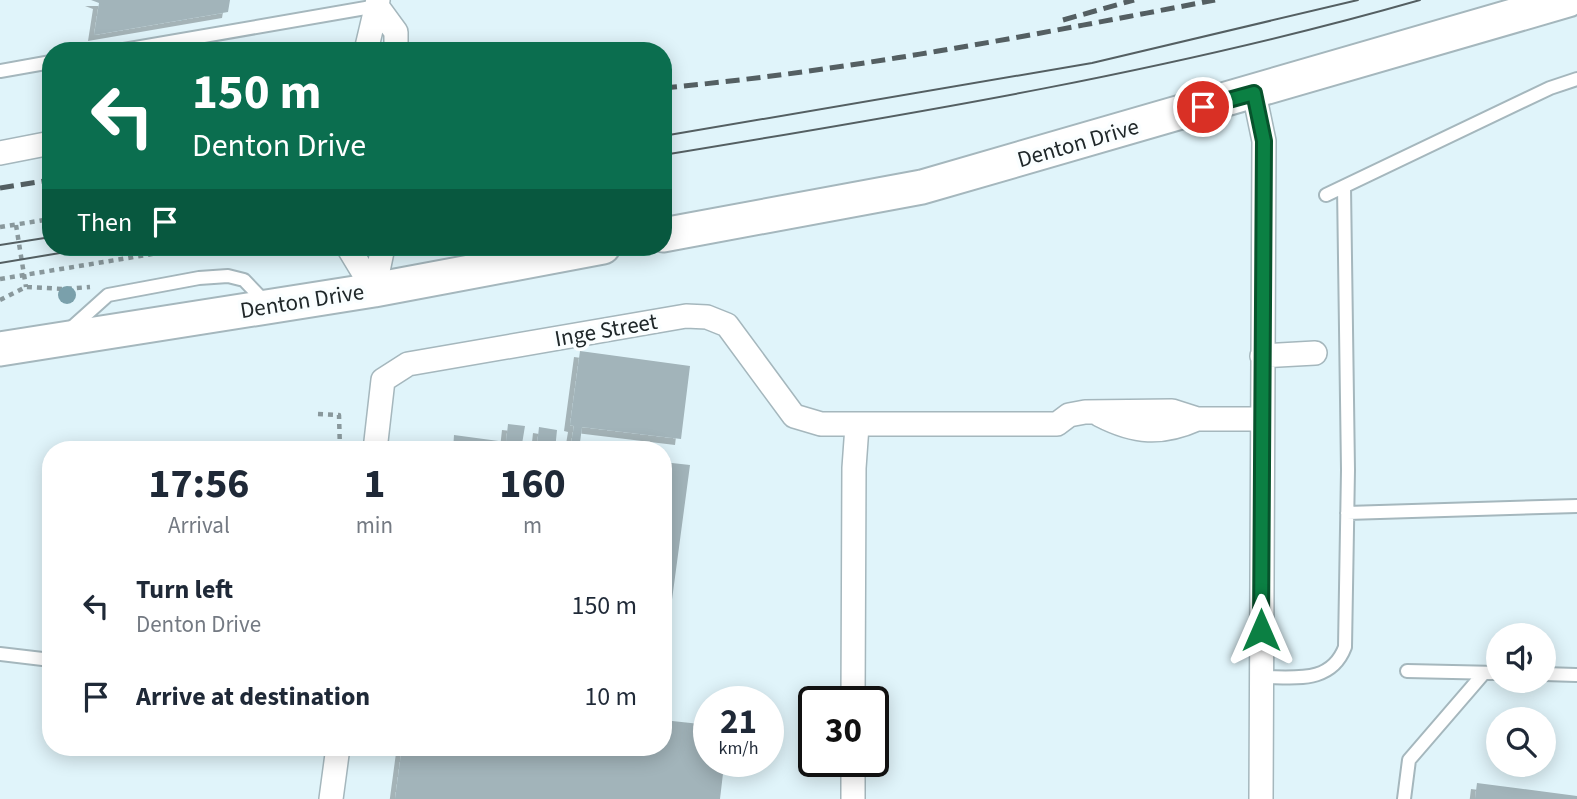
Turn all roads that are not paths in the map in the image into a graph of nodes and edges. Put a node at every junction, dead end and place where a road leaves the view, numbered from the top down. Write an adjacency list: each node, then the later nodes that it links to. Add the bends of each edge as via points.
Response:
1 (1568, 0): 9 (main road, Denton Drive)
2 (377, 3): 3 (lane); 4 (street); 5 (street, via 396,32)
3 (166, 42)
4 (368, 42)
5 (396, 42)
6 (42, 64): 7 (lane)
7 (0, 71)
8 (1577, 79): 12 (lane)
9 (1254, 93): 14 (main road, Denton Drive, via 922,187); 21 (street, via 1264,141)
10 (42, 145): 11 (street)
11 (0, 153)
12 (1344, 187): 13 (lane); 26 (lane)
13 (1326, 195)
14 (672, 233)
15 (353, 256): 18 (street)
16 (381, 256): 18 (street)
17 (555, 256): 18 (main road, Denton Drive)
18 (374, 290): 19 (main road, Denton Drive)
19 (0, 349)
20 (1315, 353): 21 (street)
21 (1262, 356): 22 (street)
22 (1262, 419): 23 (street, Inge Street, via 1197,419 1173,430 1125,429 1097,414 1076,412 1057,424); 33 (street)
23 (857, 426): 24 (street, Inge Street, via 821,424 794,416 727,325 707,317 686,316 408,364 383,380); 34 (street)
24 (376, 441)
25 (1577, 506): 26 (lane)
26 (1347, 513): 33 (lane, via 1345,647 1341,659 1321,675)
27 (0, 654): 28 (lane)
28 (42, 659)
29 (1407, 671): 30 (lane)
30 (1484, 673): 40 (lane, via 1409,760)
31 (1556, 674): 32 (lane)
32 (1576, 675)
33 (1261, 677): 39 (street)
34 (853, 686)
35 (337, 756): 37 (street)
36 (853, 777): 38 (street)
37 (331, 799)
38 (853, 799)
39 (1261, 799)
40 (1404, 799)

